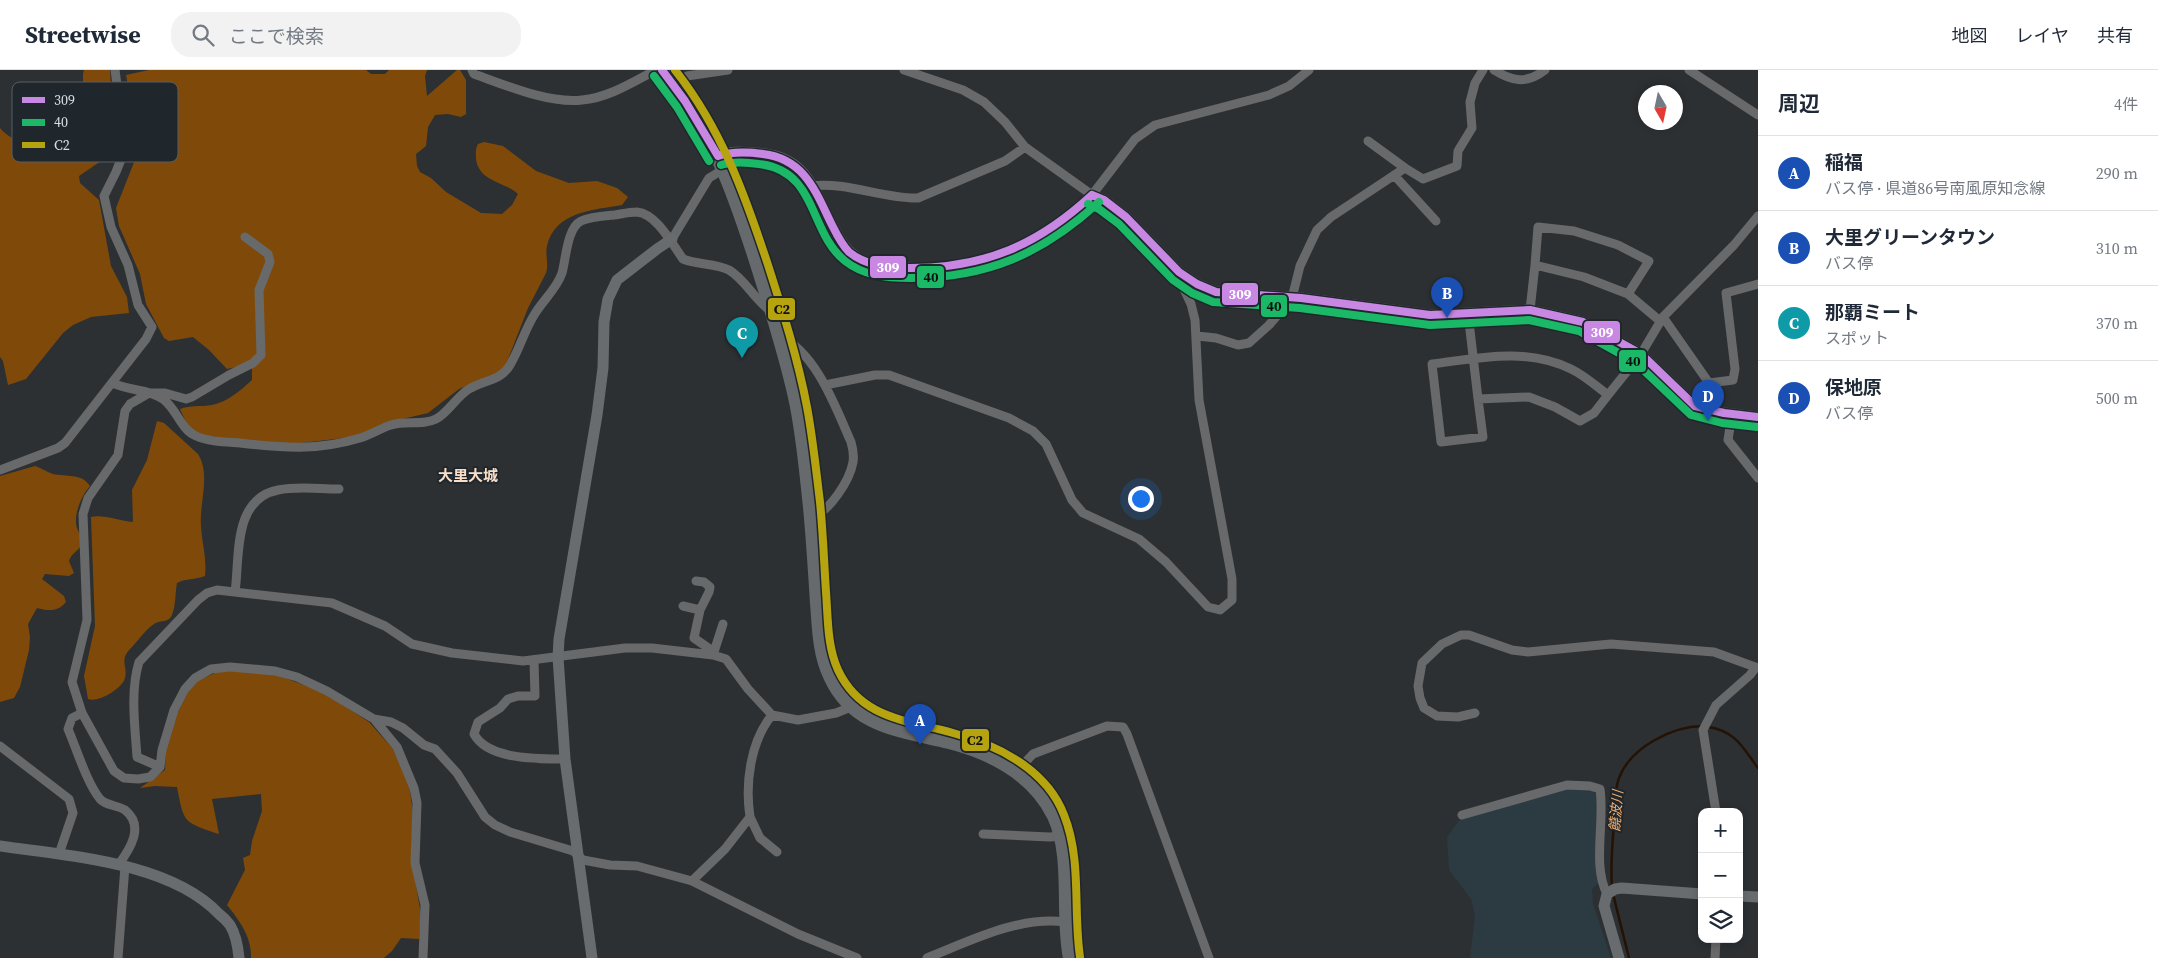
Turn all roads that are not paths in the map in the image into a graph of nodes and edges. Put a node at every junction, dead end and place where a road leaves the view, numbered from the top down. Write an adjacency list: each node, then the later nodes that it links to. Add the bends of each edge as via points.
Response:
1 (472, 70): 2 (street, via 474,74 540,96 582,100 615,91)
2 (656, 70)
3 (662, 70): 11 (main road)
4 (728, 70): 11 (street, via 687,76)
5 (904, 70): 14 (street, via 963,90 984,102)
6 (1309, 70): 20 (street, via 1289,86 1269,95 1155,125 1135,139)
7 (1483, 70): 17 (street, via 1475,83 1470,102 1472,128 1458,151 1457,166 1423,179)
8 (1494, 70): 9 (street, via 1509,79 1534,79)
9 (1545, 70)
10 (1689, 70): 12 (street)
11 (674, 84): 16 (main road, via 700,122)
12 (1758, 115)
13 (1368, 141): 17 (street)
14 (1025, 147): 19 (street, via 998,164 918,198); 20 (street)
15 (120, 162): 38 (street, via 104,196 111,227 128,265 138,305 152,327)
16 (721, 163): 19 (street, via 737,152 778,155 798,166); 24 (street); 31 (main road, via 743,220)
17 (1405, 168): 18 (street)
18 (1394, 175): 22 (street); 29 (street, via 1317,230 1300,266)
19 (812, 186): 20 (street, via 837,235 852,254 871,264 922,269 960,267 1019,247 1052,229)
20 (1092, 195): 26 (street, via 1126,217)
21 (1758, 216): 33 (street, via 1734,246)
22 (1436, 221)
23 (245, 237): 40 (street, via 268,254 270,262 259,290 261,355 253,363 186,399 165,393)
24 (672, 240): 31 (street, via 683,259 727,269); 40 (street, via 646,214 636,212 580,222 571,230 561,276 533,317 506,372 470,388 433,421 392,424 361,438 322,448 290,449 195,436 164,399); 55 (street, via 617,280 608,299 597,415)
25 (1535, 265): 28 (street, via 1584,277); 28 (street, via 1538,227 1574,231 1601,239 1648,261); 30 (street)
26 (1179, 272): 29 (street, via 1216,292); 35 (street, via 1191,304)
27 (1758, 284): 33 (street, via 1726,293 1735,369 1733,380 1709,383)
28 (1628, 294): 33 (street)
29 (1292, 298): 32 (street, via 1430,316); 35 (street, via 1249,343 1238,345)
30 (1530, 310): 32 (street); 36 (street, via 1583,322)
31 (771, 311): 34 (main road)
32 (1468, 313): 37 (street)
33 (1662, 319): 36 (street)
34 (779, 335): 39 (street, via 796,346); 48 (main road, via 795,399)
35 (1196, 336): 39 (street, via 1199,400 1232,579 1232,600 1220,610 1208,607 1166,562 1139,539 1083,512 1072,500 1046,444 1028,428 889,376 875,375)
36 (1641, 354): 41 (street); 43 (street, via 1695,406)
37 (1474, 359): 41 (street, via 1508,354 1548,360 1572,369); 42 (street); 42 (street, via 1432,364 1441,442 1484,437)
38 (113, 383): 40 (street); 45 (street, via 65,443)
39 (825, 385): 48 (street, via 852,442 853,462 840,491 819,514)
40 (149, 393): 59 (street, via 136,398 126,411 118,455 88,498 84,514 87,620 72,682)
41 (1608, 395): 42 (street, via 1594,413 1580,421 1555,406 1529,397)
42 (1478, 399)
43 (1732, 414): 44 (street); 46 (street, via 1728,440)
44 (1758, 417)
45 (0, 470)
46 (1758, 478)
47 (339, 489): 50 (street, via 277,490 251,507 242,524)
48 (811, 517): 58 (main road, via 820,642 829,674)
49 (696, 581): 52 (street, via 710,587)
50 (235, 592): 56 (street, via 332,603 386,626 412,644 433,650); 65 (street, via 217,590 207,593 139,662 136,674 137,756)
51 (683, 606): 52 (street)
52 (700, 610): 54 (street, via 694,638)
53 (723, 624): 54 (street)
54 (713, 653): 55 (street, via 626,648); 61 (street, via 726,659)
55 (558, 657): 56 (street); 64 (street)
56 (534, 661): 64 (street, via 535,696 508,698 500,708 478,722 474,734 481,744 511,755)
57 (1757, 668): 60 (street, via 1714,652 1611,644 1528,652 1512,650 1469,635 1461,636 1442,644 1422,663 1418,686 1420,698 1424,708 1437,716 1458,717); 67 (street, via 1716,705 1703,730)
58 (851, 707): 61 (street, via 798,720); 66 (main road, via 876,723 950,743)
59 (82, 713): 65 (street, via 114,771 124,778 138,779 150,777); 76 (street, via 72,718 68,729 92,787 102,802 124,810 134,822 136,836)
60 (1476, 713)
61 (772, 715): 69 (street, via 760,732 750,770)
62 (374, 719): 65 (street, via 298,677 275,671 230,667 211,670 185,689 174,710); 75 (street, via 403,728 435,750 457,773 481,812 495,825); 86 (street, via 397,748 414,788 417,803 415,863 425,904)
63 (0, 746): 74 (street, via 69,799 73,813)
64 (565, 759): 75 (street)
65 (160, 768)
66 (1017, 771): 71 (main road, via 1041,795 1054,817); 91 (street, via 1033,754 1107,726 1123,727)
67 (1715, 808)
68 (1462, 815): 78 (street, via 1567,786 1600,789 1600,879)
69 (750, 817): 73 (street, via 760,838); 77 (street)
70 (982, 834): 71 (street)
71 (1060, 836): 82 (main road)
72 (0, 846): 74 (street)
73 (777, 852)
74 (58, 854): 76 (street)
75 (578, 855): 77 (street, via 589,861 637,866); 87 (street)
76 (122, 865): 84 (street); 85 (street, via 160,878 208,903 230,924 238,944)
77 (692, 881): 88 (street, via 798,934)
78 (1607, 894): 79 (street, via 1622,888); 92 (street, via 1604,906)
79 (1698, 894)
80 (1743, 896): 81 (street)
81 (1758, 896)
82 (1065, 922): 89 (street, via 1055,920 1010,927); 90 (main road)
83 (1716, 943): 93 (street)
84 (118, 958)
85 (239, 958)
86 (423, 958)
87 (592, 958)
88 (857, 958)
89 (927, 958)
90 (1070, 958)
91 (1209, 958)
92 (1619, 958)
93 (1715, 958)

